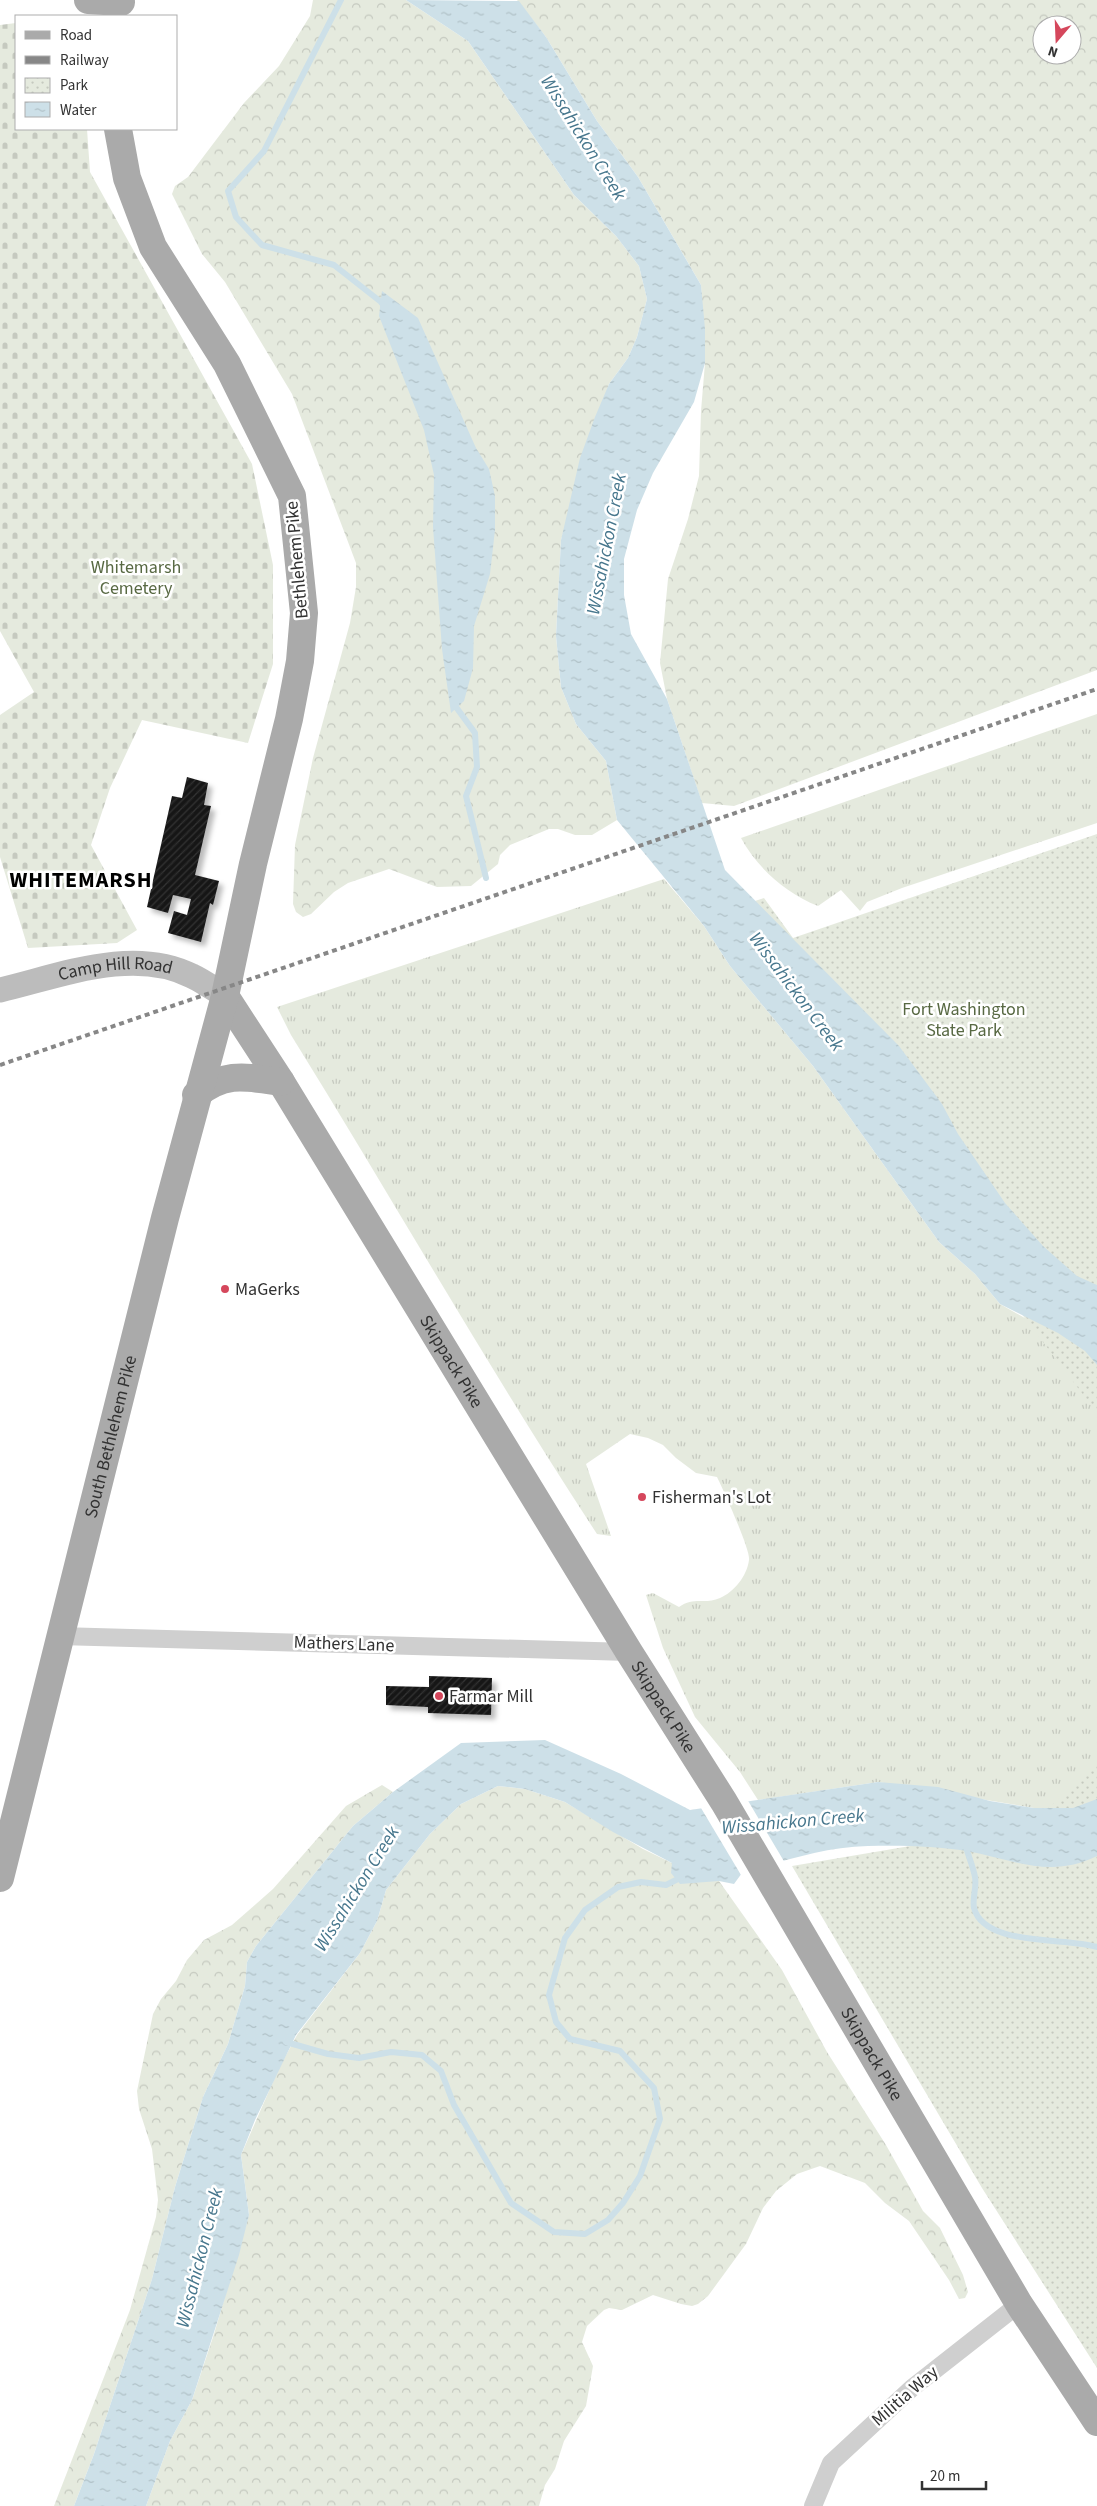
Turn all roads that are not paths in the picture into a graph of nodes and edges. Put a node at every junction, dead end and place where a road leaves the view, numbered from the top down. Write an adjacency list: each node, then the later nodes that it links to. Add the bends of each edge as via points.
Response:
1 (88, 0): 2 (main road)
2 (121, 6)
3 (118, 130): 5 (main road, Bethlehem Pike, via 127,178 153,247 228,364 292,496 304,613 300,662)
4 (0, 990): 5 (street, Camp Hill Road, via 107,964 147,964 191,975)
5 (225, 996): 6 (main road, Skippack Pike); 7 (main road, South Bethlehem Pike)
6 (281, 1082): 7 (main road, via 227,1078 211,1083); 9 (main road, Skippack Pike)
7 (196, 1096): 8 (main road, South Bethlehem Pike)
8 (59, 1636): 9 (street, Mathers Lane); 10 (main road, South Bethlehem Pike)
9 (629, 1652): 11 (main road, Skippack Pike, via 724,1802)
10 (0, 1878)
11 (1019, 2304): 12 (main road, Skippack Pike); 13 (street, Militia Way, via 912,2388 831,2462)
12 (1097, 2422)
13 (813, 2506)

